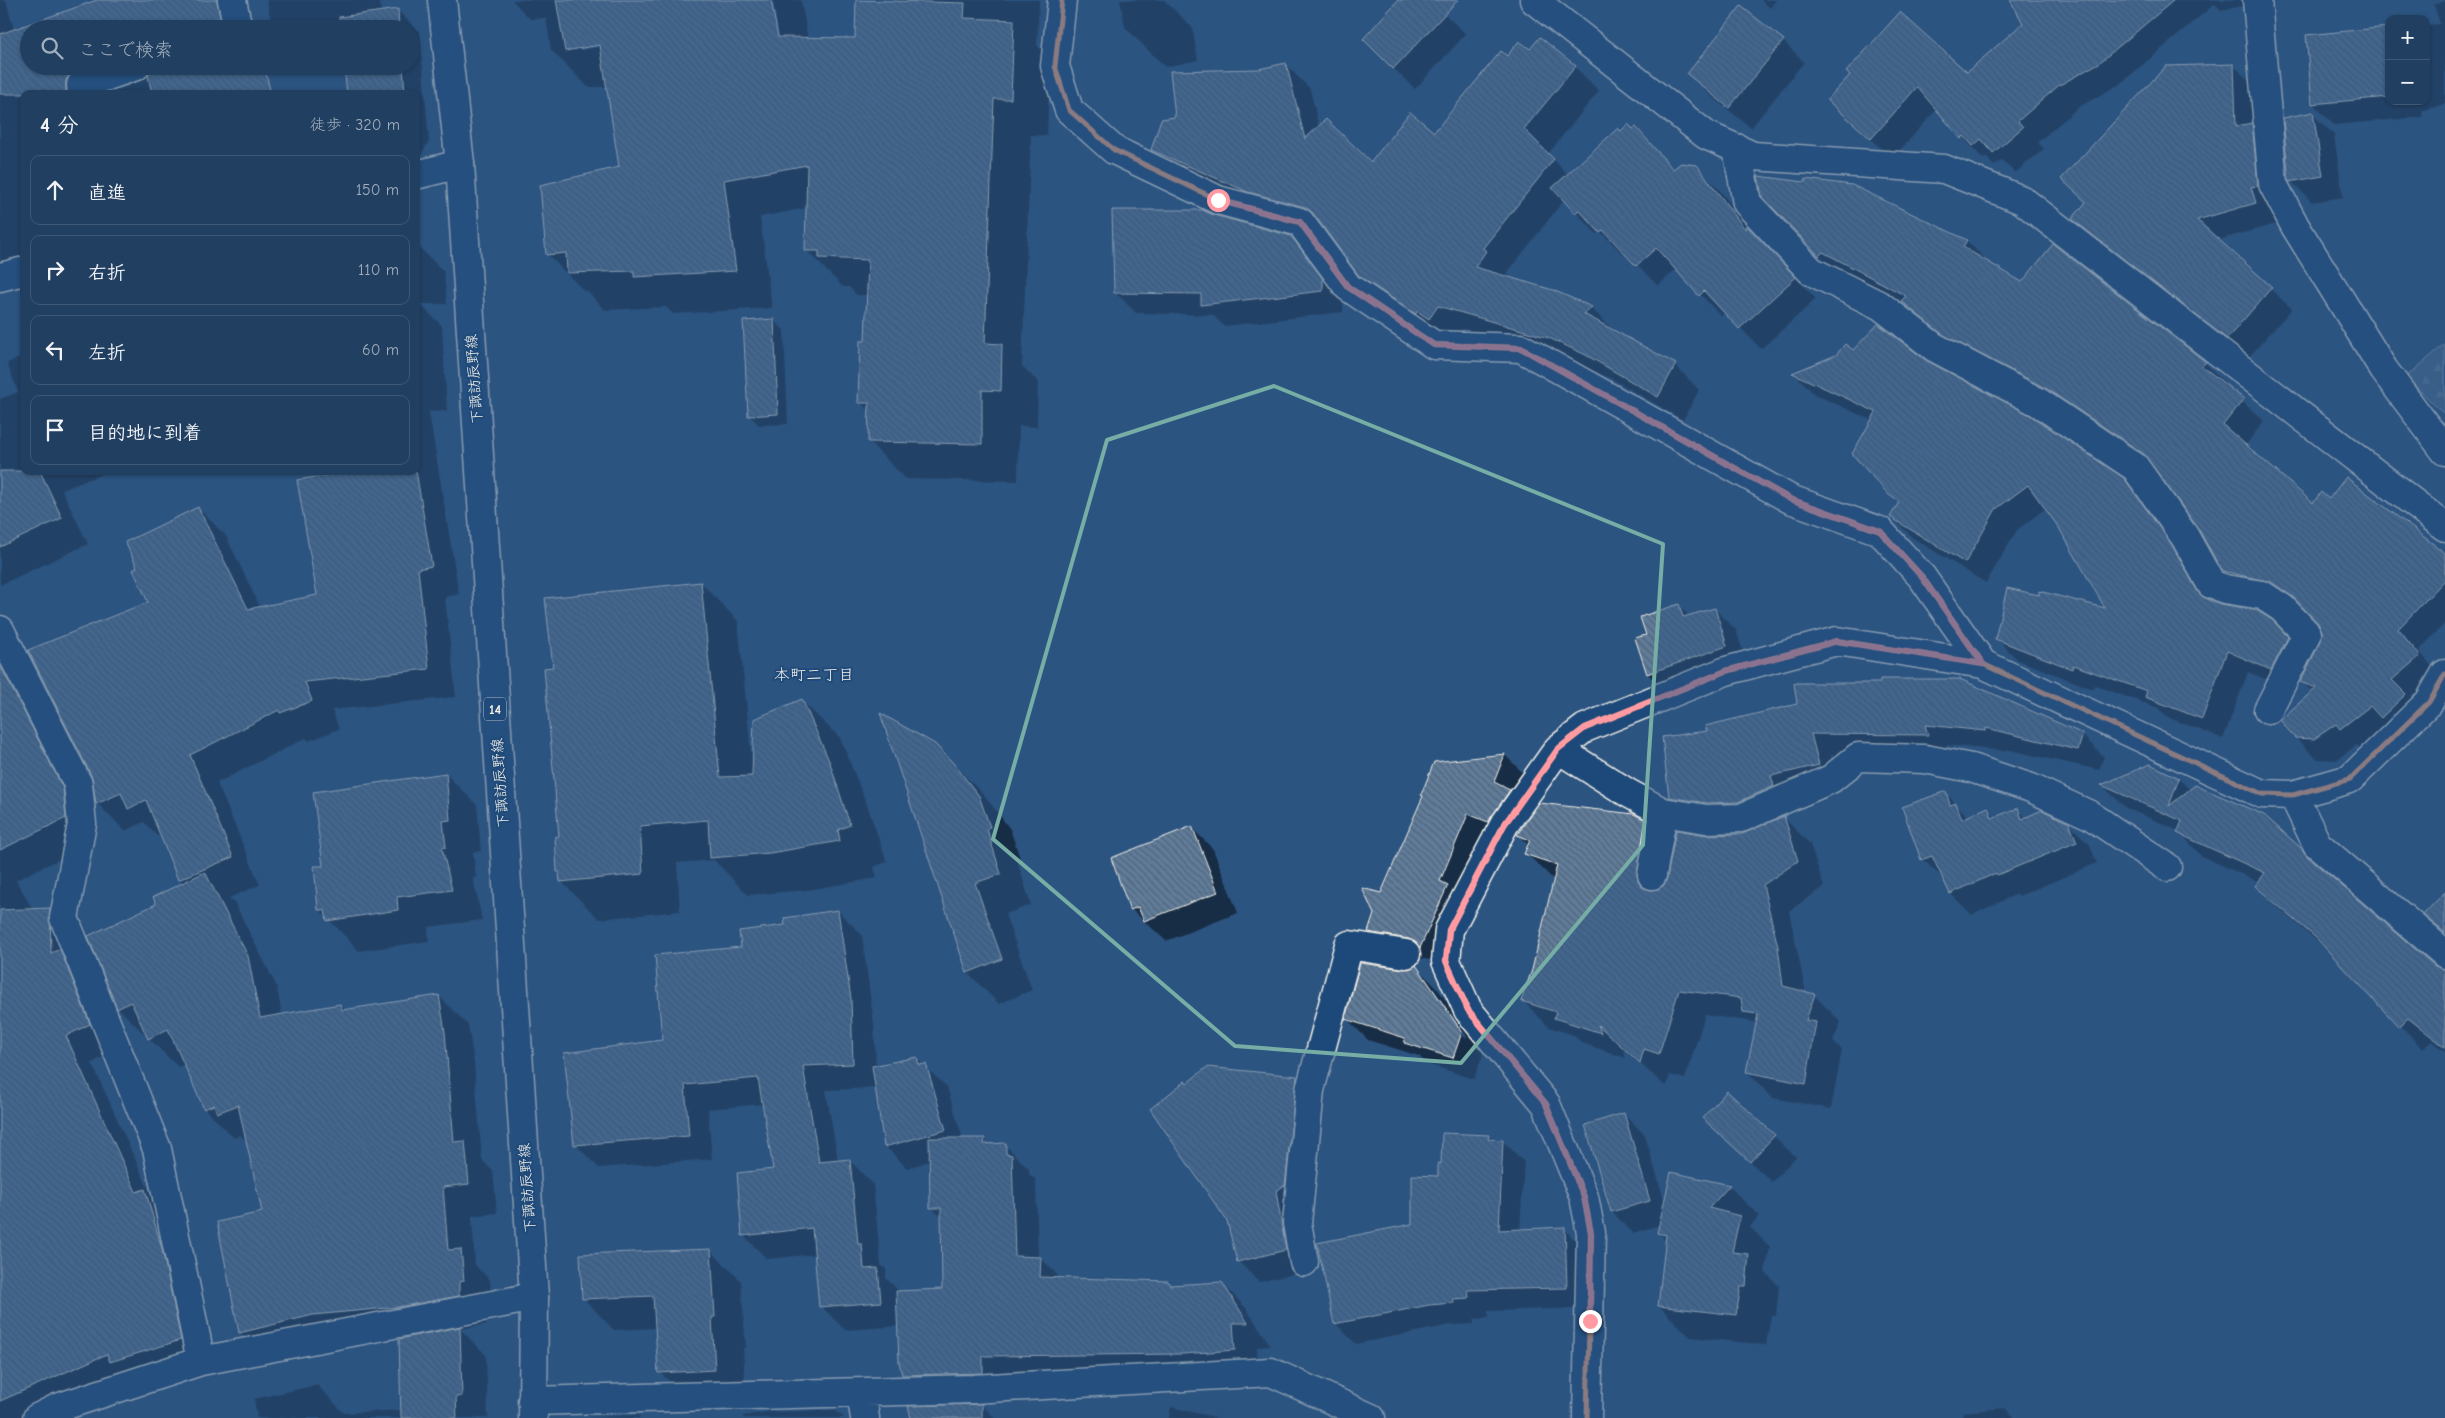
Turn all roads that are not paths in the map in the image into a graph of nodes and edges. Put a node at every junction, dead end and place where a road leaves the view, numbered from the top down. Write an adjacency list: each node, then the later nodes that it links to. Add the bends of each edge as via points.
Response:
1 (232, 0): 6 (street)
2 (442, 0): 10 (street, 下諏訪辰野線 / 14)
3 (1062, 0): 17 (street, via 1055,66 1069,110 1114,150 1218,200 1300,222 1348,287 1434,345 1521,348 1790,499 1880,531 1922,577)
4 (1534, 0): 9 (street, via 1706,135)
5 (2257, 0): 14 (street, via 2273,184 2295,226 2384,370)
6 (236, 20)
7 (110, 75): 8 (street, via 81,85)
8 (82, 90)
9 (1737, 148): 15 (street, via 1754,156 1944,169 2022,200); 19 (street, via 1747,203 1811,271 1881,306 1934,347 2038,402 2135,467 2185,537 2212,584 2262,595 2282,608 2307,634)
10 (460, 164): 11 (street); 28 (street, 下諏訪辰野線 / 14)
11 (420, 174)
12 (20, 272): 13 (street)
13 (0, 277)
14 (2445, 451)
15 (2445, 527)
16 (0, 630): 29 (street, via 78,784 82,824 64,918 157,1149)
17 (1983, 664): 20 (street, via 1837,641 1726,671 1585,728); 21 (street, via 2262,794)
18 (2445, 674): 21 (street, via 2428,702 2350,779)
19 (2268, 710)
20 (1558, 749): 22 (street); 26 (street, via 1504,825 1449,930)
21 (2293, 795): 25 (street, via 2317,844)
22 (1663, 812): 23 (street, via 1706,819 1741,818 1831,779 1858,757 1924,759 1971,768 2031,788 2090,815); 24 (street)
23 (2167, 867)
24 (1652, 875)
25 (2445, 954)
26 (1426, 958): 27 (street, via 1349,945 1310,1090 1297,1223); 34 (street, via 1546,1104 1584,1197 1591,1233)
27 (1304, 1262)
28 (534, 1296): 29 (street); 31 (street, 下諏訪辰野線 / 14)
29 (201, 1362): 33 (street, via 57,1408)
30 (863, 1405): 31 (street); 32 (street, via 973,1389 1271,1372)
31 (533, 1410)
32 (1362, 1416)
33 (37, 1418)
34 (1587, 1418)

